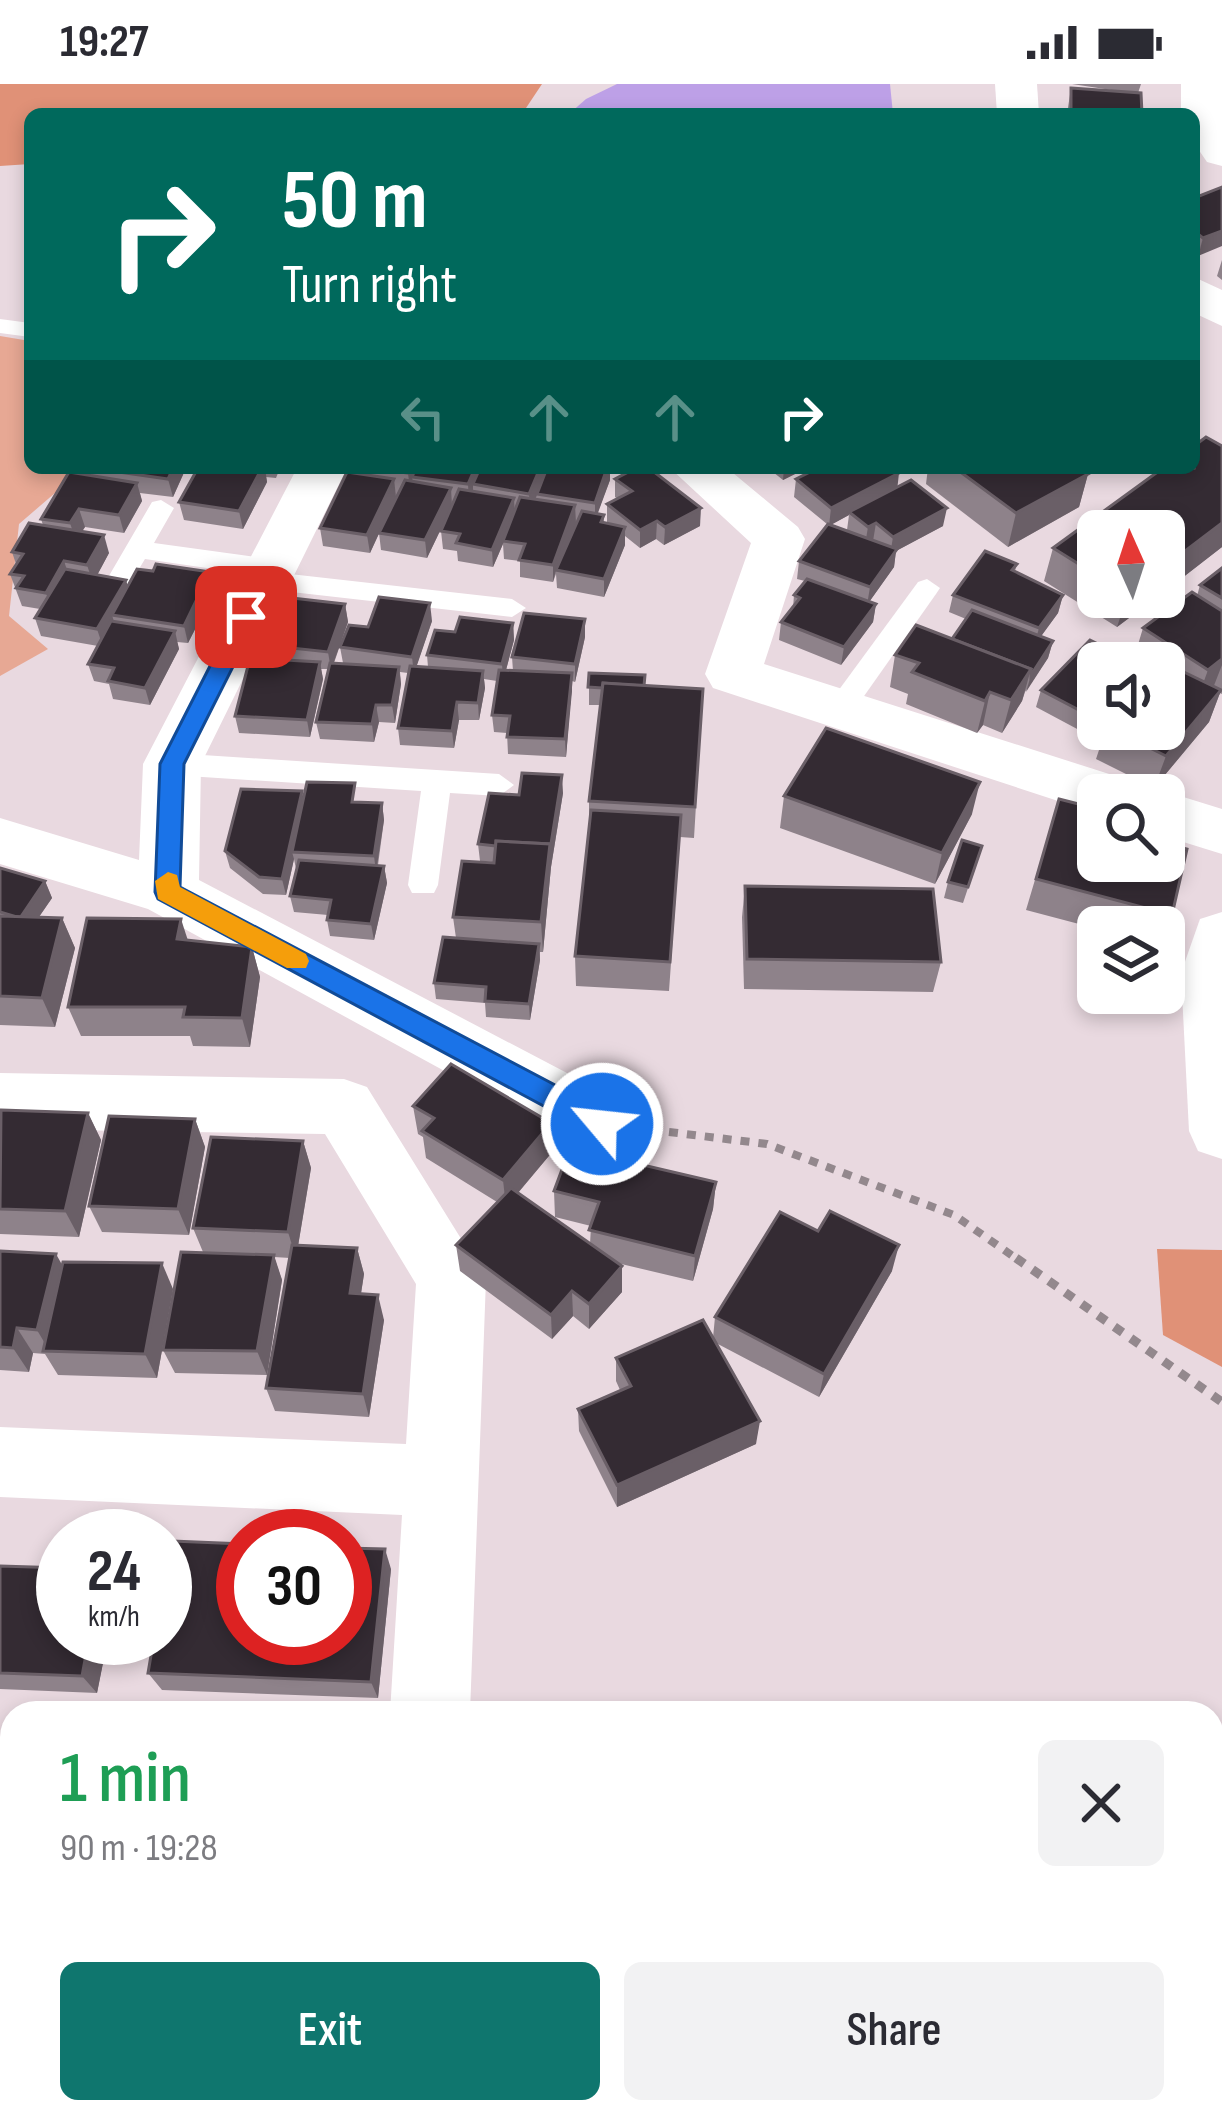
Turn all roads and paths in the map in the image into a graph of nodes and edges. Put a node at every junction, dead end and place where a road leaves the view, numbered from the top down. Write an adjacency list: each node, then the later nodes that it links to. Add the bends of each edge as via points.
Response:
1 (1202, 84): 2 (street, via 1209,135)
2 (1222, 153)
3 (319, 474): 7 (street)
4 (702, 474): 11 (street, via 778,538 733,674)
5 (161, 508): 6 (lane)
6 (138, 549): 7 (lane); 8 (lane)
7 (268, 574): 10 (lane); 12 (street)
8 (119, 580)
9 (927, 588): 11 (lane)
10 (512, 608)
11 (840, 709): 15 (street)
12 (172, 764): 13 (lane); 20 (street)
13 (437, 781): 14 (lane); 19 (lane)
14 (499, 785)
15 (1077, 785)
16 (1185, 820): 17 (street)
17 (1222, 832)
18 (0, 841): 20 (street)
19 (423, 886)
20 (167, 892): 23 (street)
21 (1222, 936): 24 (street, via 1212,973)
22 (0, 1101): 27 (street, via 344,1107 451,1280)
23 (602, 1124): 25 (path, via 767,1144 955,1215)
24 (1222, 1131)
25 (1222, 1402)
26 (0, 1462): 27 (street)
27 (441, 1481): 28 (street)
28 (431, 1701)

